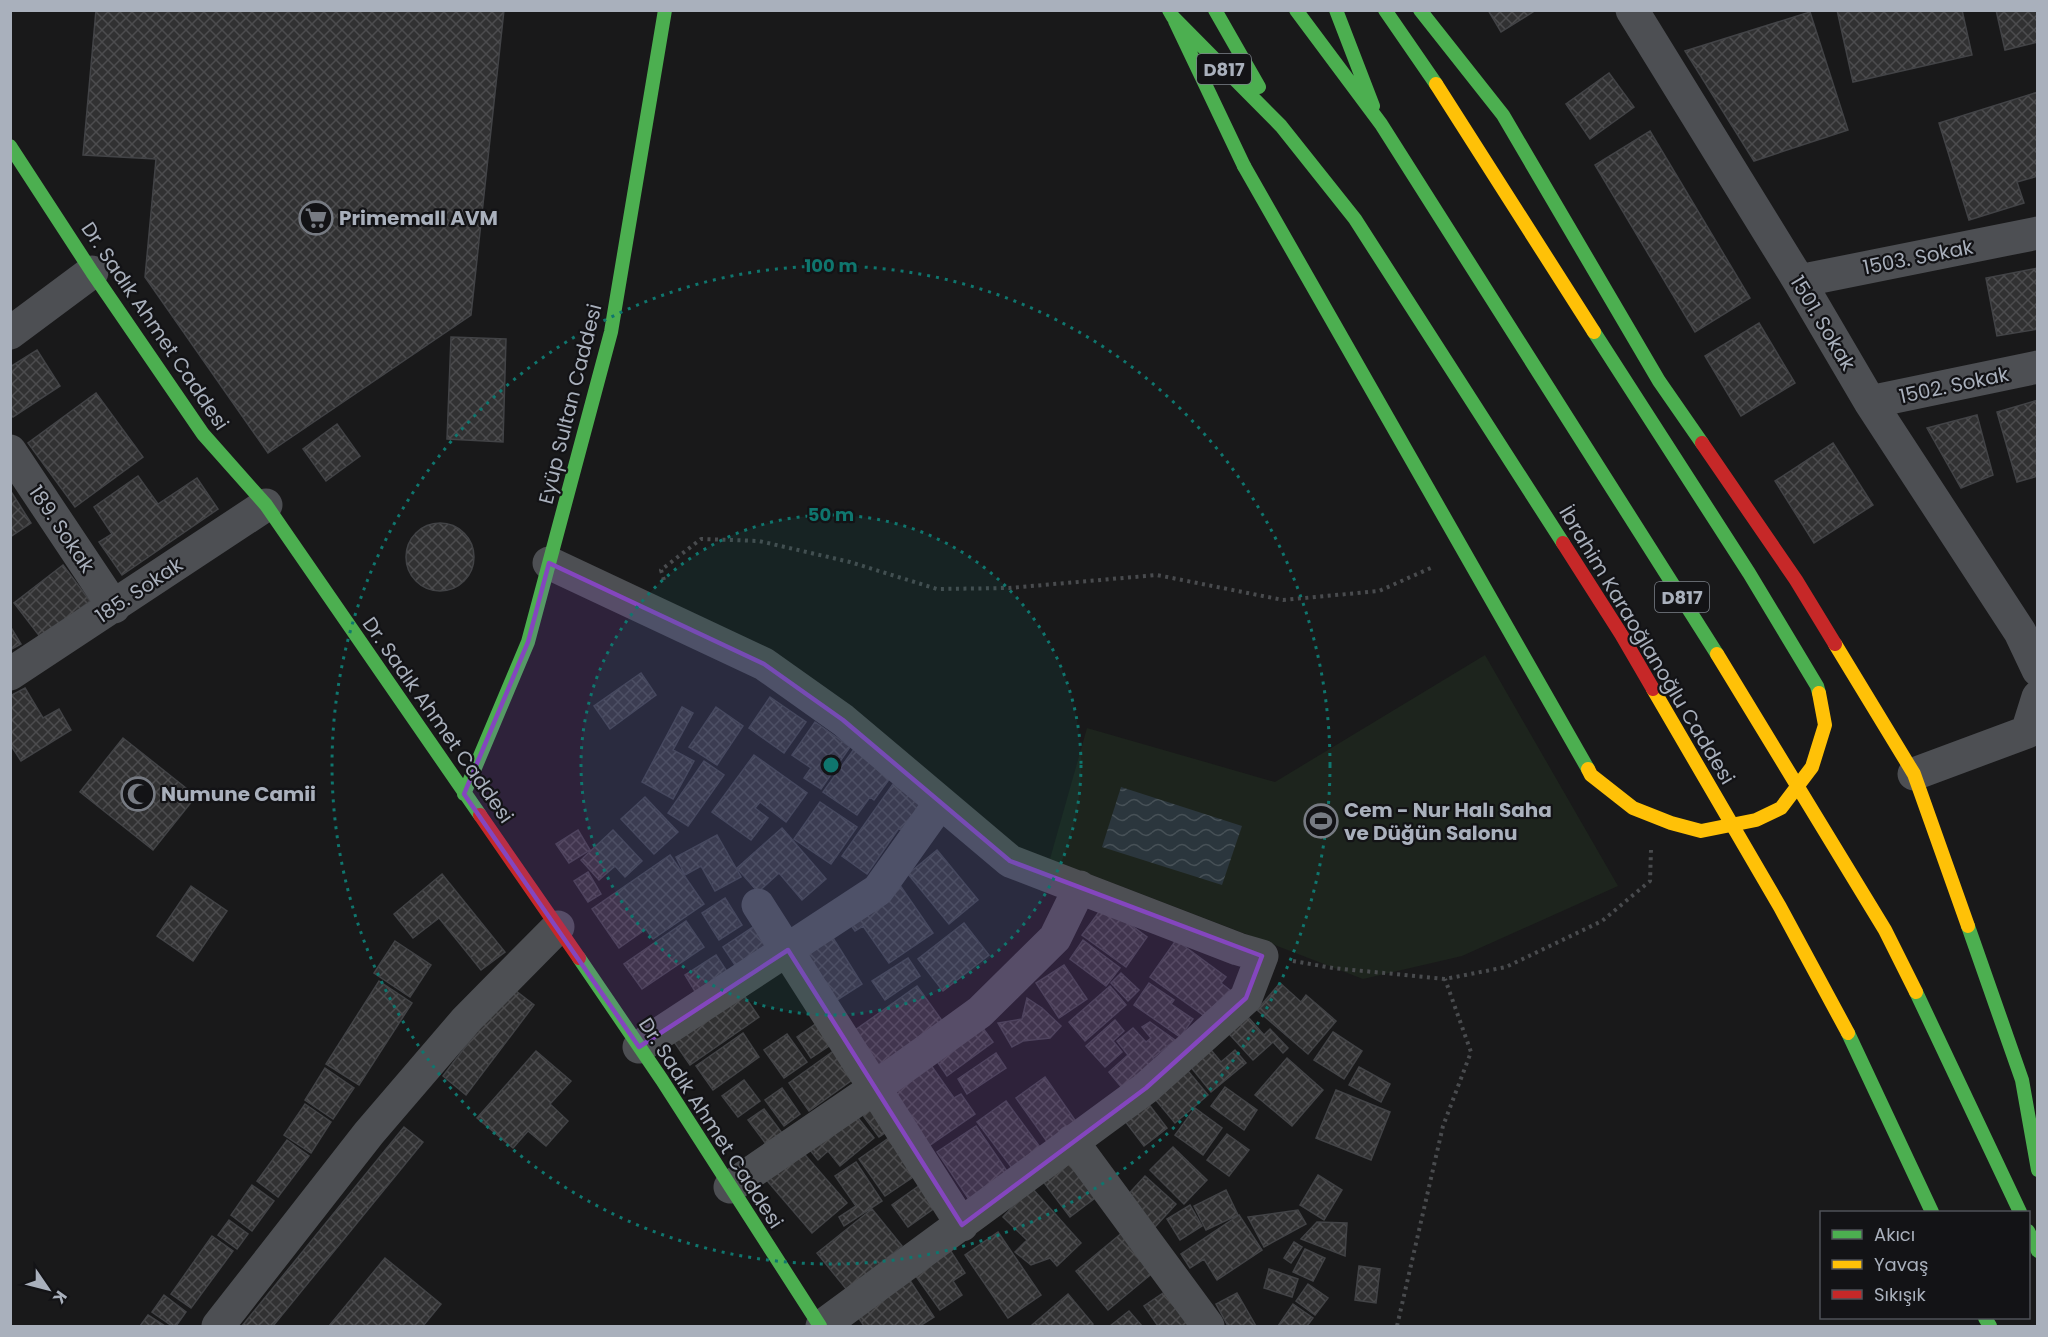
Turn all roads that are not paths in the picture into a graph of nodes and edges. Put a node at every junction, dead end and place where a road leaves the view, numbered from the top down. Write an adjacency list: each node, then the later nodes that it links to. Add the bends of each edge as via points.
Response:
1 (665, 10): 20 (main road, Eyüp Sultan Caddesi, via 611,332)
2 (1215, 10): 10 (main road)
3 (1296, 10): 9 (main road, D817)
4 (1336, 10): 9 (main road)
5 (1385, 10): 8 (main road, bridge, via 1749,573 1817,686 1825,725 1812,767 1782,808 1756,820 1701,831 1633,808 1590,775 1244,166)
6 (1420, 10): 26 (main road, via 1503,115 1659,381 1796,580)
7 (1632, 10): 14 (street, 1501. Sokak)
8 (1171, 14): 10 (main road, D817)
9 (1381, 124): 39 (main road, D817, via 1685,601 1884,930)
10 (1281, 126): 38 (main road, İbrahim Karaoğlanoğlu Caddesi / D817, via 1355,219 1622,634 1796,936 1851,1039)
11 (10, 146): 13 (main road, Dr. Sadık Ahmet Caddesi)
12 (2037, 233): 14 (street, 1503. Sokak)
13 (92, 272): 15 (street); 19 (main road, Dr. Sadık Ahmet Caddesi, via 203,434)
14 (1798, 281): 17 (street, 1501. Sokak)
15 (10, 333)
16 (2037, 367): 17 (street, 1502. Sokak)
17 (1870, 402): 22 (street, 1501. Sokak)
18 (10, 451): 21 (street, 189. Sokak)
19 (266, 505): 21 (street, 185. Sokak); 27 (main road, Dr. Sadık Ahmet Caddesi)
20 (549, 563): 27 (main road, Eyüp Sultan Caddesi, via 528,642); 28 (street, via 764,663 843,720)
21 (114, 607): 24 (street, 185. Sokak)
22 (2029, 630): 23 (street, 1501. Sokak)
23 (2037, 670)
24 (10, 674)
25 (2037, 697): 26 (street, via 2027,732)
26 (1914, 774): 36 (main road, via 2022,1080)
27 (464, 794): 31 (main road, Dr. Sadık Ahmet Caddesi)
28 (940, 803): 29 (street, via 1010,861); 32 (street, via 878,890)
29 (1080, 887): 34 (street, via 1055,938 980,1012); 35 (street, via 1262,956 1246,998 1146,1088)
30 (758, 905): 32 (street)
31 (558, 927): 33 (main road, Dr. Sadık Ahmet Caddesi); 43 (street, via 466,1020 369,1133)
32 (788, 951): 33 (street); 34 (street)
33 (639, 1047): 37 (main road, Dr. Sadık Ahmet Caddesi)
34 (876, 1087): 37 (street); 40 (street)
35 (1072, 1141): 40 (street); 45 (street)
36 (2037, 1170)
37 (730, 1186): 44 (main road, Dr. Sadık Ahmet Caddesi)
38 (1932, 1211)
39 (2020, 1211)
40 (962, 1225): 44 (street)
41 (2030, 1235): 42 (main road)
42 (2037, 1251)
43 (218, 1326)
44 (821, 1326)
45 (1208, 1326)

